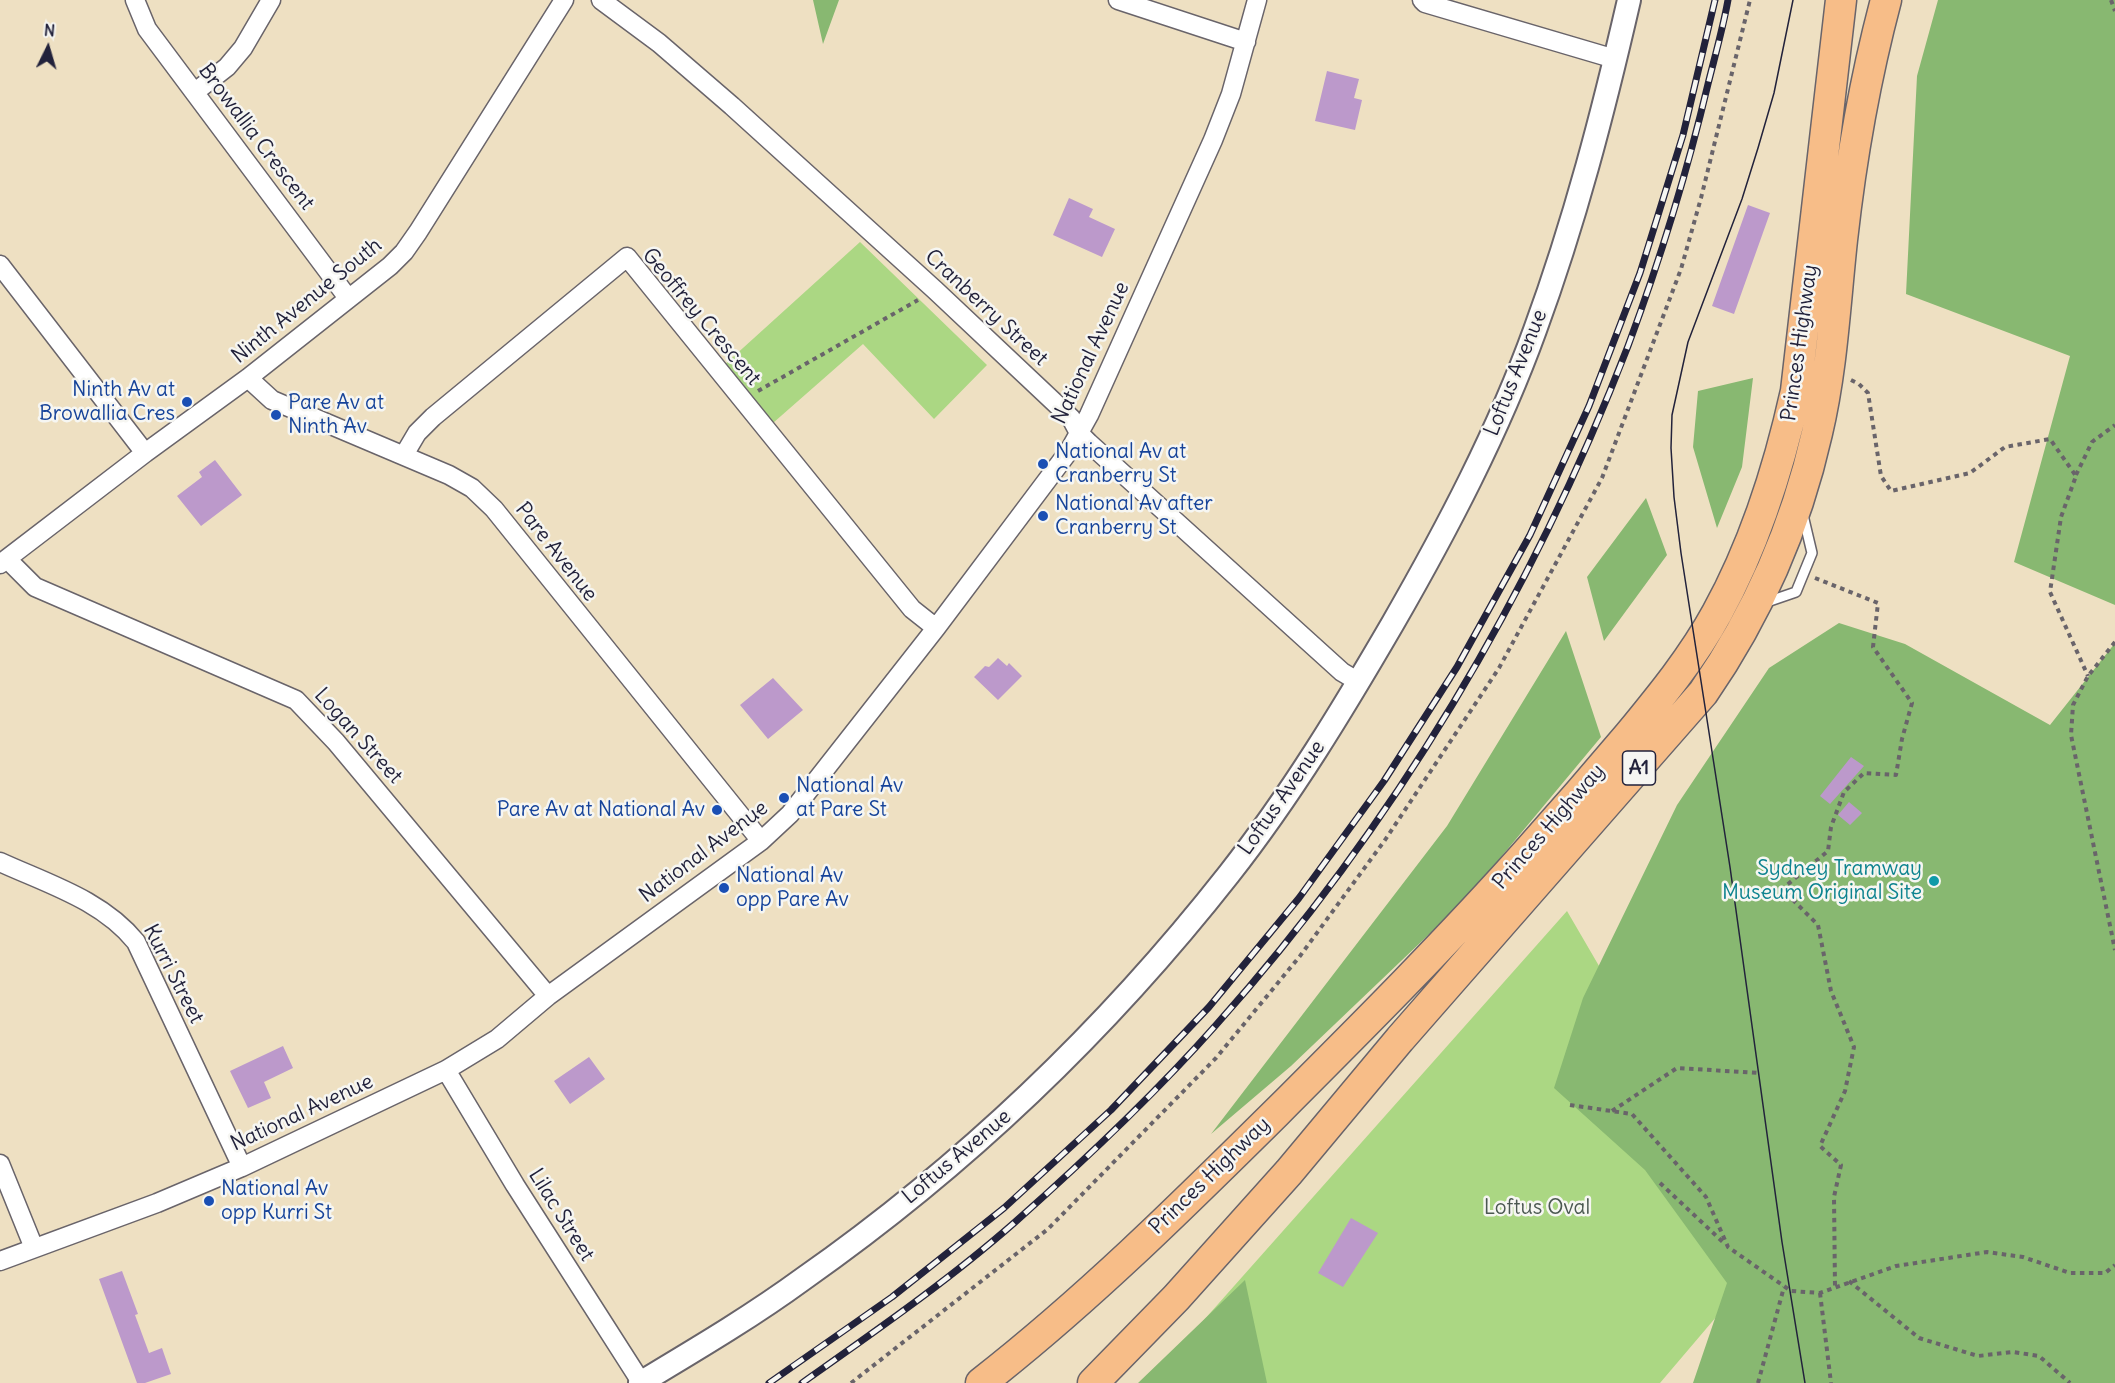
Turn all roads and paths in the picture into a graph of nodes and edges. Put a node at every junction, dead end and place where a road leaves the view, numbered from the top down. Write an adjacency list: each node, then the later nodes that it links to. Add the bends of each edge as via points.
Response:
1 (135, 0): 16 (street, Browallia Crescent, via 147,29)
2 (271, 0): 16 (street, via 243,48 227,67)
3 (564, 0): 19 (street, Ninth Avenue South, via 404,252)
4 (601, 0): 18 (street, Cranberry Street, via 708,85)
5 (1118, 0): 14 (street)
6 (1257, 0): 14 (street, National Avenue)
7 (1629, 0): 15 (street, Loftus Avenue)
8 (1750, 0): 57 (path, via 1682,269 1602,478 1499,668 1378,849 1300,956 1216,1058 1048,1229)
9 (1841, 0): 55 (highway, Princes Highway / A1, via 1796,392 1785,441 1751,542 1696,649 1588,784 1400,989 1238,1150)
10 (1886, 0): 20 (highway, Princes Highway / A1, via 1861,109 1842,238)
11 (2111, 0): 13 (path)
12 (1421, 6): 15 (street)
13 (2115, 11)
14 (1246, 42): 24 (street, National Avenue, via 1213,140)
15 (1615, 60): 35 (street, Loftus Avenue, via 1573,220 1534,334 1466,489)
16 (195, 92): 19 (street, Browallia Crescent)
17 (0, 265): 25 (street)
18 (935, 290): 22 (path); 24 (street, Cranberry Street, via 1071,418)
19 (348, 298): 21 (street, Ninth Avenue South)
20 (1829, 369): 27 (path, via 1868,393 1881,476 1891,491 1970,473 2005,447 2050,439); 28 (highway, Princes Highway / A1)
21 (248, 378): 25 (street, Ninth Avenue South); 26 (street, Pare Avenue, via 272,400)
22 (741, 400): 26 (street, Geoffrey Crescent, via 627,257 433,417 417,433); 32 (street, Geoffrey Crescent, via 912,609)
23 (2115, 425): 27 (path, via 2092,442)
24 (1079, 433): 32 (street, National Avenue); 35 (street, Cranberry Street, via 1324,656)
25 (145, 453): 29 (street, Ninth Avenue South)
26 (404, 455): 36 (street, Pare Avenue, via 472,488 494,509)
27 (2076, 476): 34 (path, via 2061,517 2050,592)
28 (1799, 498): 30 (lane, via 1812,553); 31 (highway, Princes Highway / A1)
29 (4, 561): 39 (street, Logan Street, via 34,587 296,700 336,742)
30 (1803, 574): 31 (lane, via 1796,592); 53 (path, via 1878,603 1873,647 1912,703 1896,775 1864,773 1844,792 1831,827 1828,851 1782,889 1818,925 1831,991 1854,1047 1845,1091 1820,1146 1841,1165 1833,1197)
31 (1755, 606): 60 (highway, Princes Highway / A1, via 1725,661 1695,702 1288,1172 1176,1298)
32 (936, 628): 36 (street, National Avenue, via 790,814)
33 (2115, 642): 34 (path)
34 (2088, 676): 38 (path, via 2073,705 2071,735)
35 (1359, 682): 56 (street, Loftus Avenue, via 1299,778 1231,871 1173,942 1032,1093 931,1181 839,1253 731,1328)
36 (761, 841): 39 (street, National Avenue)
37 (0, 862): 45 (street, Kurri Street, via 87,902 122,925 136,942)
38 (2115, 950)
39 (548, 996): 40 (street, National Avenue, via 497,1039)
40 (446, 1070): 45 (street, National Avenue); 56 (street, Lilac Street)
41 (1759, 1073): 43 (path, via 1677,1068)
42 (1569, 1105): 43 (path)
43 (1611, 1111): 47 (path, via 1632,1114 1691,1179 1706,1197)
44 (0, 1164): 48 (street)
45 (242, 1167): 48 (street, National Avenue)
46 (1660, 1183): 47 (path)
47 (1728, 1246): 52 (path)
48 (34, 1248): 49 (street, National Avenue)
49 (0, 1261)
50 (2115, 1265): 51 (path, via 2105,1273 2070,1273 2023,1257 1987,1252 1896,1266)
51 (1849, 1281): 53 (path); 63 (path, via 1919,1338 1977,1356 2013,1352 2038,1356)
52 (1784, 1287): 54 (path); 61 (path)
53 (1835, 1287): 54 (path)
54 (1820, 1293): 62 (path)
55 (1035, 1341): 58 (highway, Princes Highway / A1); 59 (highway)
56 (640, 1383)
57 (851, 1383)
58 (981, 1383)
59 (1000, 1383)
60 (1093, 1383)
61 (1758, 1383)
62 (1831, 1383)
63 (2070, 1383)

